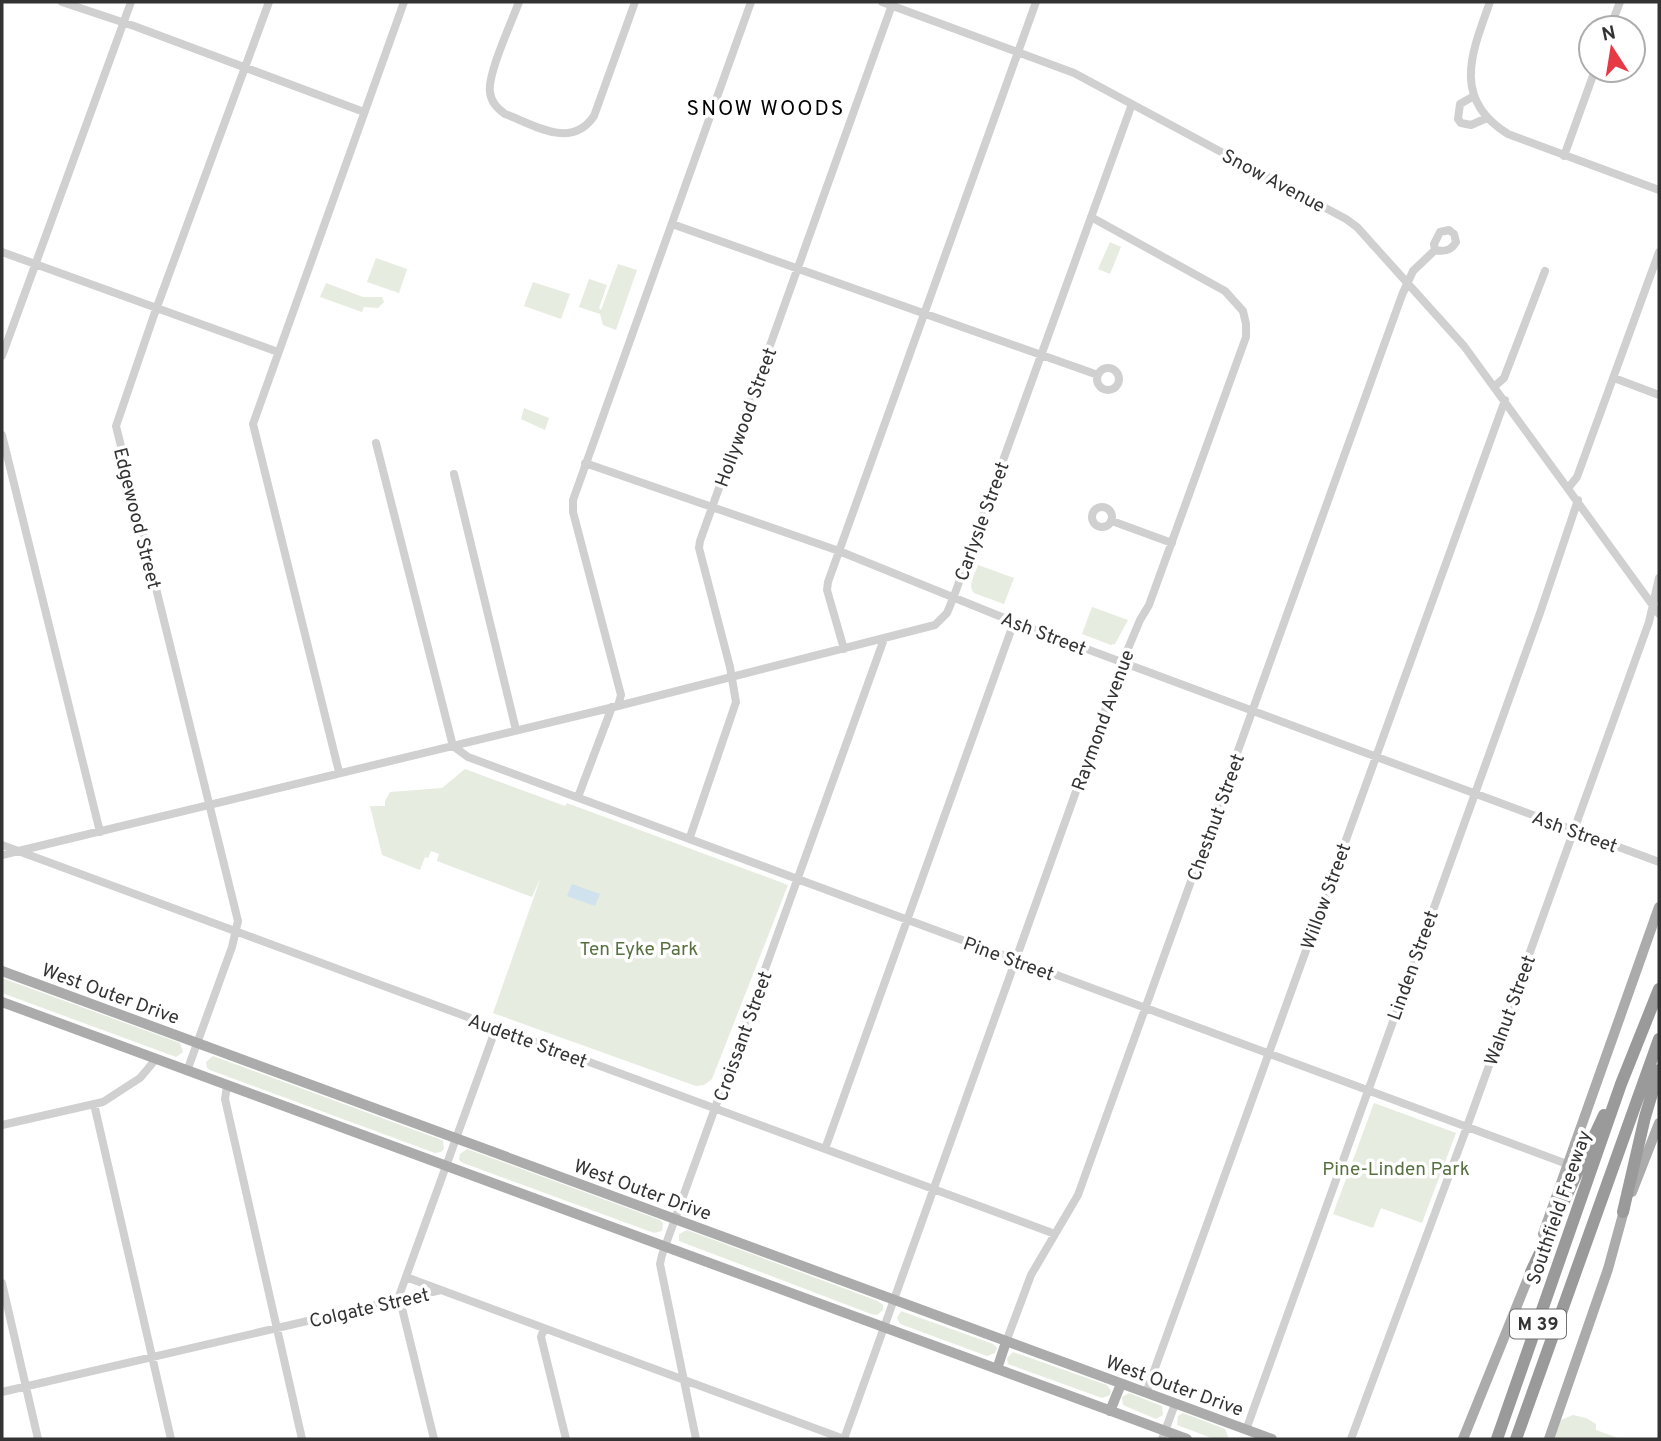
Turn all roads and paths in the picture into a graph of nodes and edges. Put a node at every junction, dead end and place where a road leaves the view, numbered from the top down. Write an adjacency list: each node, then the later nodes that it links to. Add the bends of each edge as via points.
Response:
1 (62, 2): 12 (street)
2 (131, 2): 12 (street)
3 (269, 2): 14 (street, Edgewood Street)
4 (404, 2): 18 (street)
5 (519, 2): 6 (street, via 491,79 490,96 505,114 566,134 580,130 594,116)
6 (635, 2)
7 (751, 2): 23 (street)
8 (881, 2): 11 (street, Snow Avenue)
9 (1036, 2): 13 (street)
10 (1490, 2): 16 (street, via 1471,60)
11 (893, 4): 13 (street, Snow Avenue); 28 (street, Hollywood Street)
12 (124, 23): 14 (street); 27 (street)
13 (1018, 52): 17 (street, Snow Avenue, via 1074,73); 32 (street)
14 (244, 69): 18 (street); 31 (street, Edgewood Street)
15 (1590, 84): 20 (street)
16 (1474, 96): 19 (street); 19 (street, via 1460,104 1458,119 1471,125)
17 (1132, 104): 22 (street, Carlysle Street); 30 (street, Snow Avenue, via 1346,219)
18 (364, 112): 33 (street)
19 (1487, 118): 20 (street, via 1507,134)
20 (1564, 156): 21 (street)
21 (1659, 190)
22 (1091, 217): 34 (street, Carlysle Street); 49 (street, Raymond Avenue, via 1225,291 1245,317 1244,344)
23 (672, 224): 28 (street); 43 (street)
24 (1435, 250): 30 (street, Chestnut Street, via 1413,271)
25 (2, 252): 27 (street)
26 (1659, 252): 37 (street)
27 (35, 264): 31 (street); 35 (street)
28 (797, 269): 32 (street); 47 (street, Hollywood Street)
29 (1545, 271): 38 (street, via 1504,377)
30 (1407, 284): 38 (street, Snow Avenue); 61 (street, Chestnut Street)
31 (157, 307): 33 (street); 68 (street, Edgewood Street, via 116,426)
32 (925, 313): 34 (street); 50 (street)
33 (278, 352): 65 (street, via 253,424)
34 (1041, 355): 36 (street); 52 (street, Carlysle Street)
35 (2, 356)
36 (1098, 375)
37 (1614, 378): 39 (street); 45 (street, via 1577,477)
38 (1495, 386): 40 (street, Snow Avenue)
39 (1659, 395)
40 (1505, 400): 45 (street, Snow Avenue); 64 (street, Willow Street)
41 (2, 435): 70 (street)
42 (376, 443): 63 (street)
43 (585, 463): 47 (street, Ash Street); 60 (street, via 573,512 621,695)
44 (454, 474): 62 (street)
45 (1569, 487): 46 (street, Snow Avenue)
46 (1578, 500): 53 (street); 66 (street, Linden Street)
47 (712, 508): 50 (street, Ash Street); 59 (street, Hollywood Street, via 699,548)
48 (1112, 521): 49 (street)
49 (1172, 543): 58 (street, Raymond Avenue)
50 (839, 551): 52 (street, Ash Street); 57 (street, via 827,590)
51 (1659, 578): 53 (street, Walnut Street)
52 (954, 596): 55 (street, Ash Street); 56 (street, Carlysle Street, via 935,625)
53 (1652, 604): 54 (street); 69 (street, Walnut Street)
54 (1659, 614)
55 (1014, 622): 58 (street, Ash Street); 78 (street)
56 (884, 639): 57 (street, Carlysle Street); 76 (street, Croissant Street)
57 (844, 649): 59 (street, Carlysle Street)
58 (1122, 663): 61 (street, Ash Street); 80 (street, Raymond Avenue)
59 (732, 676): 60 (street, Carlysle Street); 71 (street, Hollywood Street, via 735,709)
60 (615, 707): 62 (street, Carlysle Street); 67 (street)
61 (1253, 711): 64 (street, Ash Street); 84 (street, Chestnut Street)
62 (516, 730): 63 (street, Carlysle Street)
63 (453, 746): 65 (street, Carlysle Street); 67 (street, Pine Street, via 468,757)
64 (1376, 757): 66 (street, Ash Street); 88 (street, Willow Street)
65 (339, 772): 68 (street, Carlysle Street)
66 (1475, 793): 69 (street, Ash Street); 94 (street, Linden Street)
67 (578, 797): 71 (street, Pine Street)
68 (209, 804): 70 (street, Carlysle Street); 79 (street, Edgewood Street, via 236,912)
69 (1574, 830): 75 (street, Ash Street); 99 (street, Walnut Street)
70 (100, 832): 73 (street, Carlysle Street)
71 (690, 837): 76 (street, Pine Street)
72 (2, 845): 73 (street, Audette Street)
73 (20, 851): 74 (street, Carlysle Street); 79 (street, Audette Street)
74 (2, 855)
75 (1659, 862)
76 (797, 880): 78 (street, Pine Street); 96 (street, Croissant Street)
77 (1659, 907): 102 (main road)
78 (907, 920): 80 (street, Pine Street); 101 (street)
79 (236, 930): 85 (street, Audette Street); 87 (street, Edgewood Street)
80 (1016, 961): 84 (street, Pine Street); 104 (street, Raymond Avenue)
81 (2, 971): 87 (main road, West Outer Drive)
82 (1659, 989): 92 (highway, Southfield Freeway / M 39)
83 (2, 1002): 89 (main road)
84 (1146, 1007): 88 (street, Pine Street); 107 (street, Chestnut Street, via 1078,1195)
85 (496, 1028): 96 (street, Audette Street); 100 (street)
86 (1659, 1039): 142 (highway, Southfield Freeway / M 39)
87 (196, 1043): 91 (street, Edgewood Street); 100 (main road, West Outer Drive)
88 (1268, 1054): 94 (street, Pine Street); 125 (street, Willow Street)
89 (156, 1059): 91 (main road); 95 (street, via 140,1078)
90 (1659, 1070): 105 (highway)
91 (187, 1071): 93 (main road)
92 (1621, 1084): 109 (highway); 141 (highway, Southfield Freeway / M 39)
93 (227, 1086): 103 (main road); 117 (street, via 225,1099)
94 (1367, 1091): 99 (street, Pine Street); 128 (street, Linden Street)
95 (94, 1104): 98 (street); 119 (street)
96 (716, 1108): 101 (street, Audette Street); 106 (street, Croissant Street)
97 (1659, 1123): 105 (main road)
98 (2, 1125)
99 (1466, 1127): 102 (street, Pine Street); 139 (street, Walnut Street)
100 (455, 1139): 103 (street); 106 (main road, West Outer Drive)
101 (825, 1149): 104 (street, Audette Street)
102 (1567, 1164): 109 (main road)
103 (446, 1166): 108 (main road); 110 (street)
104 (934, 1189): 107 (street, Audette Street); 114 (street, Raymond Avenue)
105 (1623, 1212): 143 (main road)
106 (675, 1220): 108 (street, Croissant Street); 114 (main road, West Outer Drive)
107 (1055, 1234): 118 (street, Chestnut Street, via 1031,1275)
108 (664, 1247): 115 (main road); 121 (street, Croissant Street, via 660,1264)
109 (1531, 1272): 140 (main road)
110 (406, 1277): 112 (street); 113 (street)
111 (2, 1283): 123 (street)
112 (441, 1290): 113 (street, Colgate Street); 116 (street, Colgate Street)
113 (400, 1300): 117 (street, Colgate Street); 133 (street)
114 (894, 1301): 115 (street, Raymond Avenue); 118 (main road, West Outer Drive)
115 (884, 1328): 120 (main road); 136 (street, Raymond Avenue)
116 (544, 1329): 121 (street, Colgate Street); 134 (street, via 541,1337)
117 (277, 1330): 119 (street, Colgate Street); 132 (street)
118 (1006, 1342): 120 (main road); 122 (main road, West Outer Drive)
119 (152, 1359): 123 (street, Colgate Street); 131 (street)
120 (996, 1369): 127 (main road)
121 (683, 1380): 135 (street, Croissant Street); 136 (street, Colgate Street)
122 (1122, 1384): 125 (main road, West Outer Drive); 127 (main road)
123 (26, 1386): 124 (street, Colgate Street); 130 (street)
124 (2, 1392)
125 (1146, 1393): 126 (main road, West Outer Drive)
126 (1175, 1404): 128 (main road, West Outer Drive); 129 (street)
127 (1110, 1411): 129 (main road)
128 (1246, 1430): 138 (main road, West Outer Drive)
129 (1163, 1435): 137 (main road)
130 (38, 1439)
131 (171, 1439)
132 (302, 1439)
133 (434, 1439)
134 (566, 1439)
135 (696, 1439)
136 (844, 1439)
137 (1187, 1439)
138 (1272, 1439)
139 (1351, 1439)
140 (1463, 1439)
141 (1497, 1439)
142 (1516, 1439)
143 (1549, 1439)

